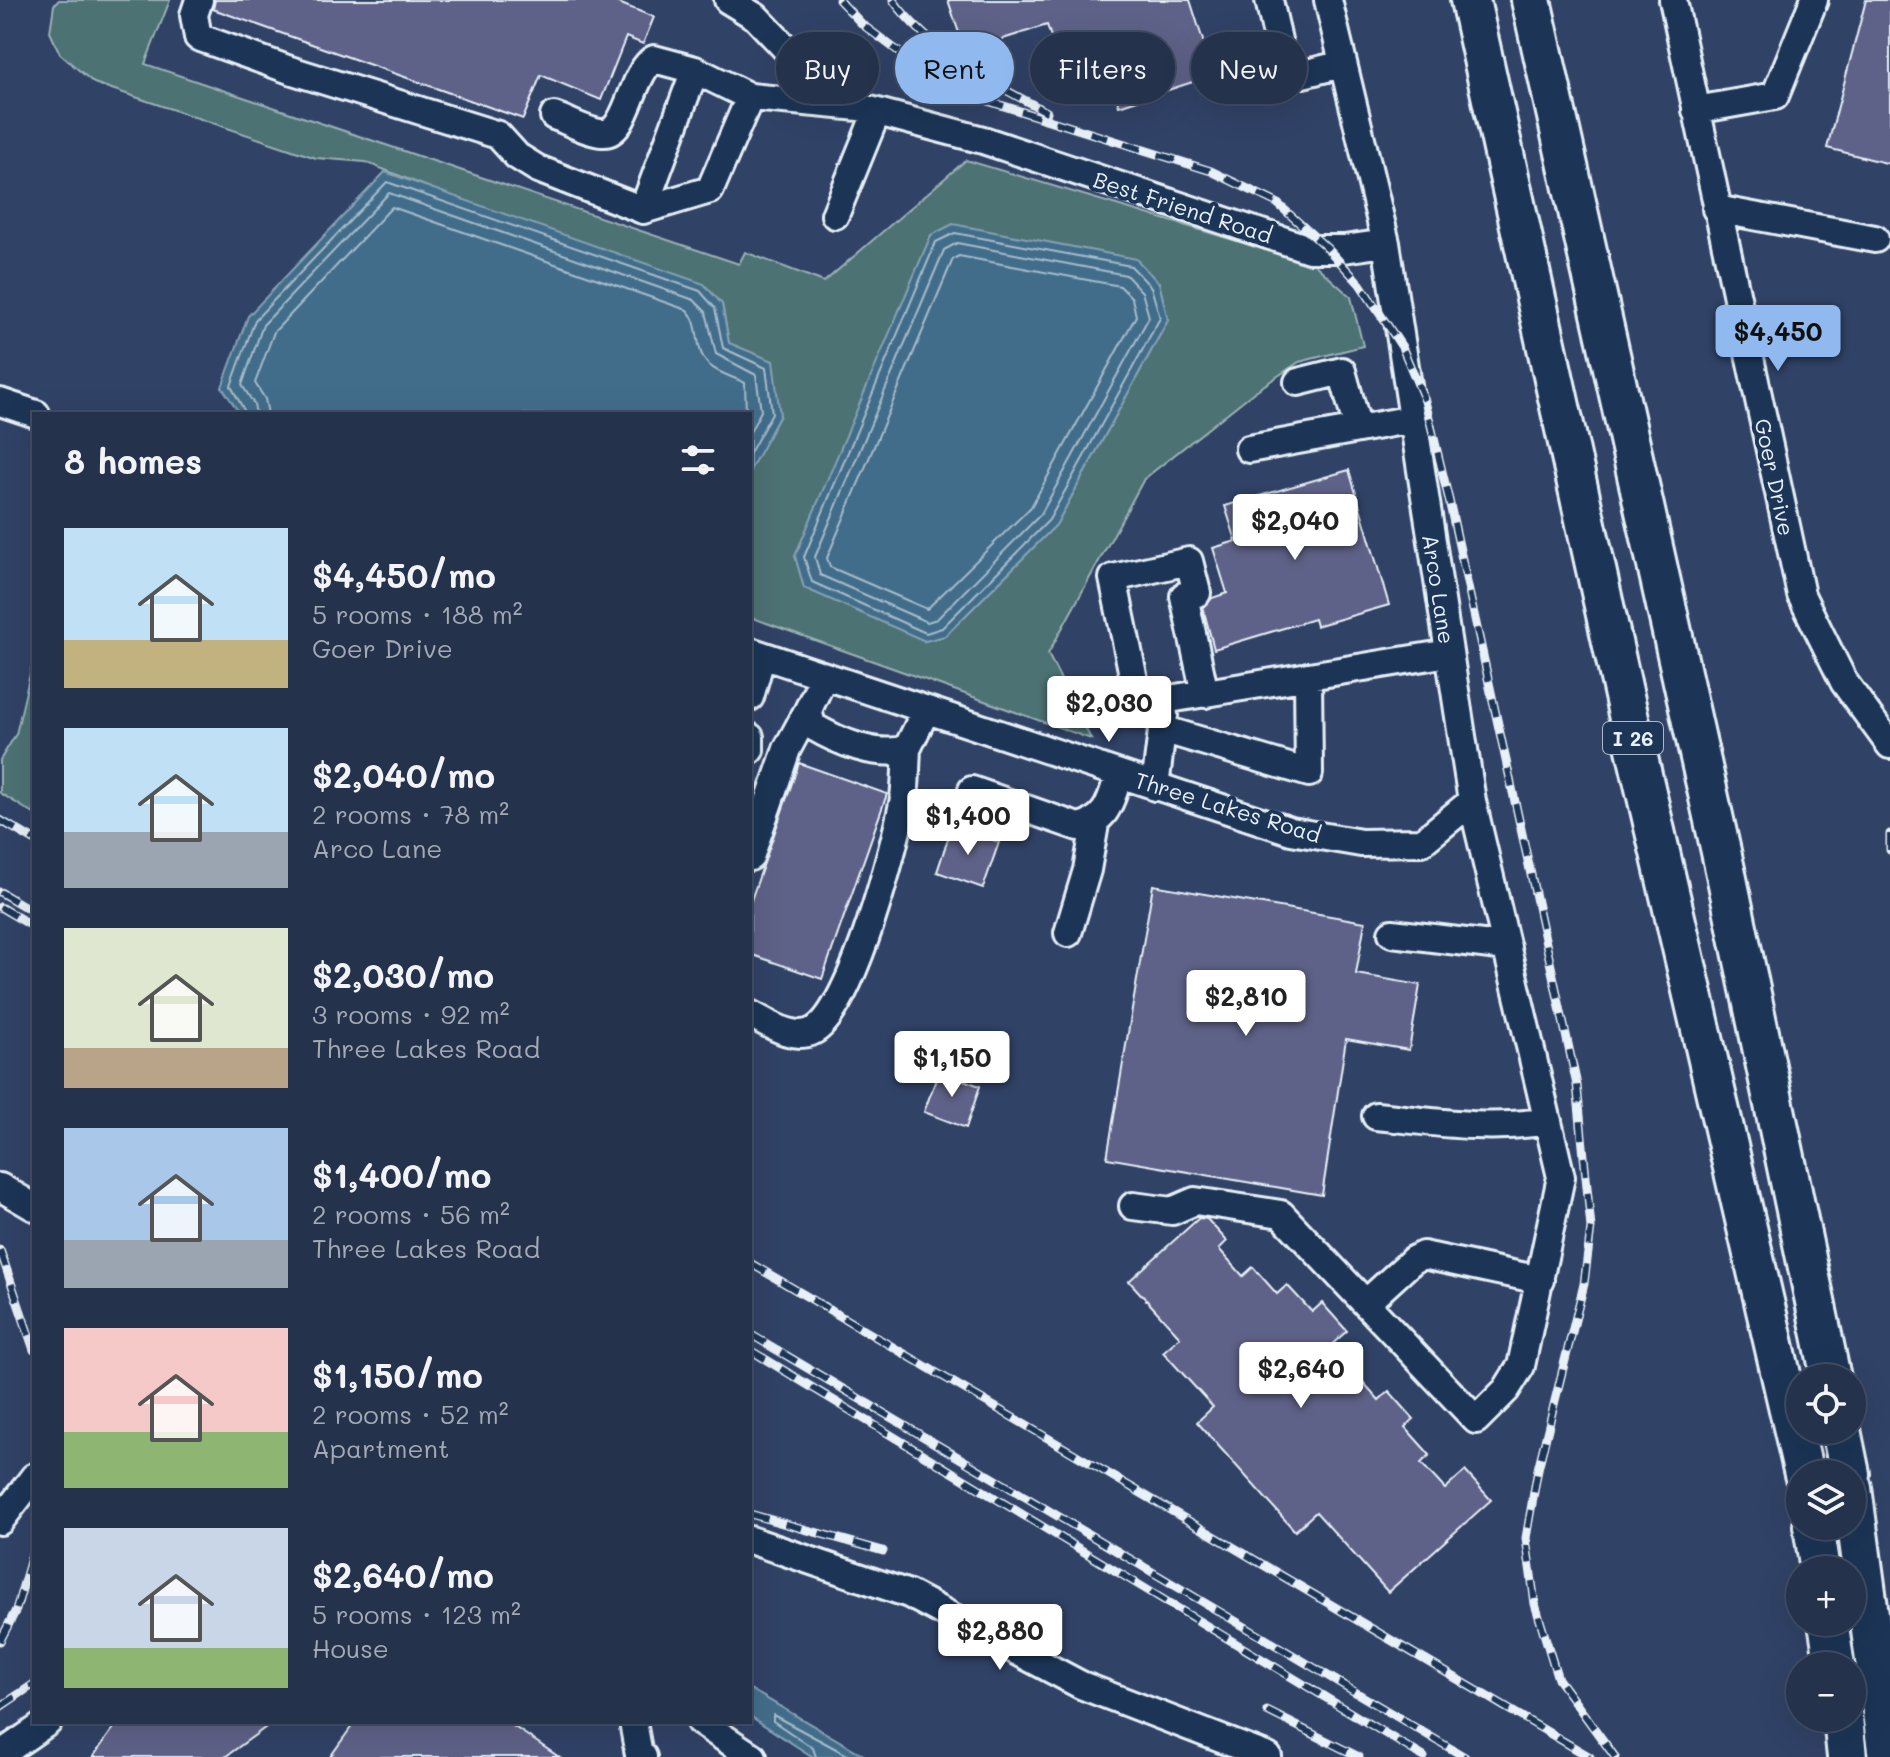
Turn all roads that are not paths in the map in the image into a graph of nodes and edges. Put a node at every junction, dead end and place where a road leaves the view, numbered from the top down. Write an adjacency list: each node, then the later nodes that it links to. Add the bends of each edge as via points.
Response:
1 (199, 0): 18 (street, via 194,15 198,37 498,135 538,169)
2 (728, 0): 13 (street)
3 (1269, 0): 10 (street, via 1282,58 1303,74)
4 (1328, 0): 10 (street, Arco Lane)
5 (1470, 0): 58 (highway, I 26, via 1633,738)
6 (1531, 0): 16 (highway, I 26)
7 (1543, 0): 16 (highway)
8 (1673, 0): 14 (street, Goer Drive)
9 (1814, 0): 14 (street, via 1775,96)
10 (1343, 64): 21 (street, Arco Lane)
11 (695, 70): 12 (street); 15 (street, via 654,59 648,63 622,121 609,132); 18 (street)
12 (750, 97): 13 (street, Best Friend Road); 18 (street, via 710,190)
13 (868, 110): 19 (street); 21 (street, Best Friend Road, via 983,140 1309,249)
14 (1696, 110): 17 (street, Goer Drive)
15 (554, 116)
16 (1570, 179): 57 (highway, I 26, via 1726,874)
17 (1716, 209): 20 (street); 38 (street, Goer Drive, via 1801,595 1844,682)
18 (643, 210)
19 (835, 215)
20 (1875, 239)
21 (1386, 243): 25 (street, Arco Lane)
22 (1298, 382): 26 (street, via 1342,371)
23 (0, 402): 24 (street)
24 (32, 413)
25 (1413, 419): 26 (street); 29 (street, Arco Lane)
26 (1358, 429): 27 (street)
27 (1249, 449)
28 (756, 653): 30 (street, Three Lakes Road); 32 (street)
29 (1449, 653): 31 (street); 43 (street, Arco Lane)
30 (824, 676): 35 (street); 36 (street, Three Lakes Road)
31 (1308, 676): 33 (street); 37 (street, via 1309,773)
32 (752, 682)
33 (1205, 694): 34 (street); 34 (street, via 1184,596 1197,593 1189,561 1113,578 1139,704)
34 (1166, 699): 37 (street)
35 (808, 710): 39 (street, via 812,726 829,736 889,755); 45 (street, via 787,749)
36 (926, 710): 39 (street); 40 (street, Three Lakes Road)
37 (1162, 729): 41 (street)
38 (1890, 745)
39 (907, 749): 49 (street, via 896,835 858,959 835,1010 813,1031 789,1033)
40 (1119, 774): 41 (street, Three Lakes Road); 44 (street, via 1108,809)
41 (1155, 787): 43 (street, Three Lakes Road, via 1291,831 1361,843 1422,842)
42 (972, 790): 44 (street, via 1078,827)
43 (1472, 801): 48 (street, Arco Lane)
44 (1095, 824): 46 (street)
45 (752, 851)
46 (1068, 933)
47 (1392, 933): 48 (street)
48 (1507, 947): 51 (street, Arco Lane)
49 (752, 1015)
50 (1376, 1116): 51 (street, via 1476,1126)
51 (1548, 1121): 55 (street, Arco Lane, via 1561,1177)
52 (0, 1187): 53 (street)
53 (32, 1206)
54 (1133, 1206): 56 (street, via 1172,1211 1195,1201 1281,1214)
55 (1540, 1280): 56 (street, via 1423,1255); 56 (street, via 1521,1366 1476,1420)
56 (1366, 1303)
57 (1828, 1364)
58 (1801, 1460)
59 (32, 1480): 60 (street)
60 (0, 1521)
61 (1859, 1540): 66 (highway)
62 (752, 1541): 70 (street, via 909,1594 1081,1685)
63 (45, 1724): 67 (street)
64 (633, 1724): 68 (street)
65 (703, 1724): 69 (street)
66 (1887, 1750)
67 (0, 1755)
68 (641, 1756)
69 (753, 1757)
70 (1268, 1757)

